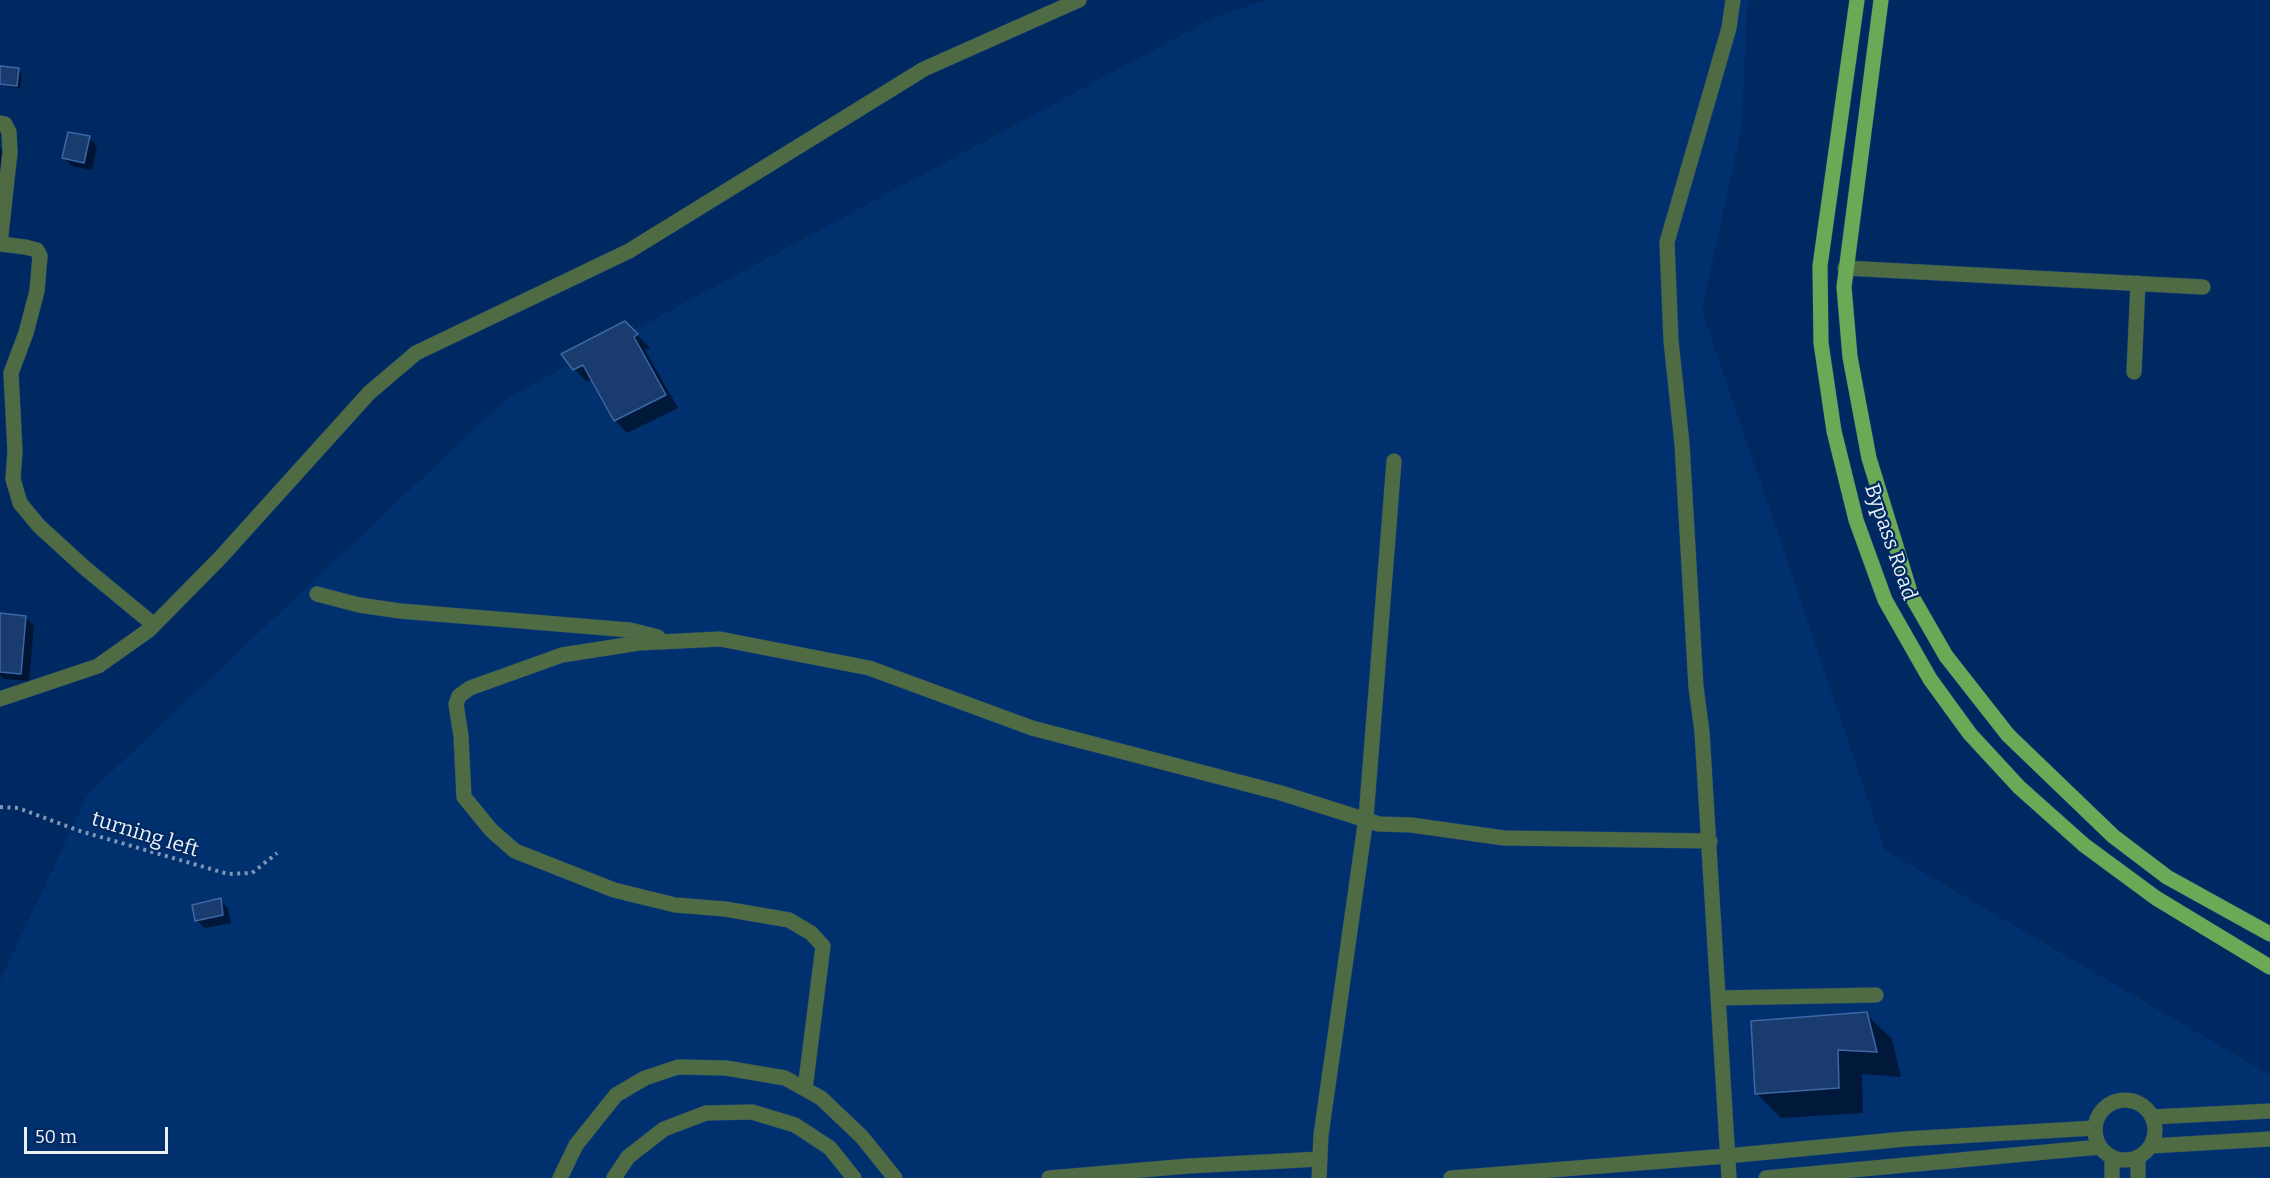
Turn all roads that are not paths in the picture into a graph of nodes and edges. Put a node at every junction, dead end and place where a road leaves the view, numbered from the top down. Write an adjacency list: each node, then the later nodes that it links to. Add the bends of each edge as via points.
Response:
1 (1079, 0): 13 (street, via 924,69 629,251 416,353 369,393)
2 (1732, 0): 17 (street, via 1728,28 1667,242 1671,341)
3 (1857, 0): 19 (main road, Bypass Road, via 1820,266 1821,344 1834,431 1856,520 1884,600 1930,679 1970,734 2019,787 2084,845 2156,898)
4 (1881, 0): 7 (main road, Bypass Road)
5 (0, 123): 6 (street, via 9,132 10,152)
6 (0, 244): 13 (street, via 37,250 40,256 34,301 11,373 13,479 20,503 85,568)
7 (1845, 268): 8 (street); 18 (main road, Bypass Road, via 1850,357 1869,458 1911,595 1946,656 2008,735 2113,836 2167,877)
8 (2138, 283): 9 (street); 10 (street)
9 (2204, 286)
10 (2134, 372)
11 (1394, 461): 16 (street)
12 (317, 594): 14 (street, via 400,611 630,630)
13 (154, 625): 15 (street, via 98,666)
14 (671, 641): 16 (street, via 720,639 869,668 1032,728); 22 (street, via 562,655 470,688 459,696 456,704 464,797 490,830 515,851 560,870 614,890 675,905 789,920 811,933 823,946)
15 (0, 699)
16 (1366, 818): 17 (street, via 1379,824 1504,838); 32 (street)
17 (1710, 841): 21 (street)
18 (2270, 934)
19 (2270, 967)
20 (1876, 995): 21 (street)
21 (1718, 998): 30 (street)
22 (805, 1089): 34 (street, via 785,1078 726,1068 678,1067 662,1071 616,1095 576,1145); 37 (street, via 821,1098 862,1137)
23 (2270, 1110): 24 (street)
24 (2152, 1117): 25 (street, via 2138,1103 2119,1101 2103,1110); 28 (street)
25 (2095, 1128): 27 (street); 29 (street)
26 (2270, 1139): 28 (street)
27 (1849, 1144): 30 (street); 33 (street)
28 (2151, 1146): 31 (street)
29 (2106, 1152): 31 (street, via 2129,1160); 33 (street); 43 (street)
30 (1727, 1156): 40 (street); 41 (street)
31 (2138, 1157): 44 (street)
32 (1320, 1159): 38 (street); 39 (street)
33 (1848, 1170): 42 (street)
34 (560, 1178)
35 (614, 1178): 36 (street, via 628,1157 664,1129 706,1113 752,1112 795,1125 830,1148)
36 (854, 1178)
37 (895, 1178)
38 (1048, 1178)
39 (1319, 1178)
40 (1451, 1178)
41 (1729, 1178)
42 (1766, 1178)
43 (2112, 1178)
44 (2138, 1178)

